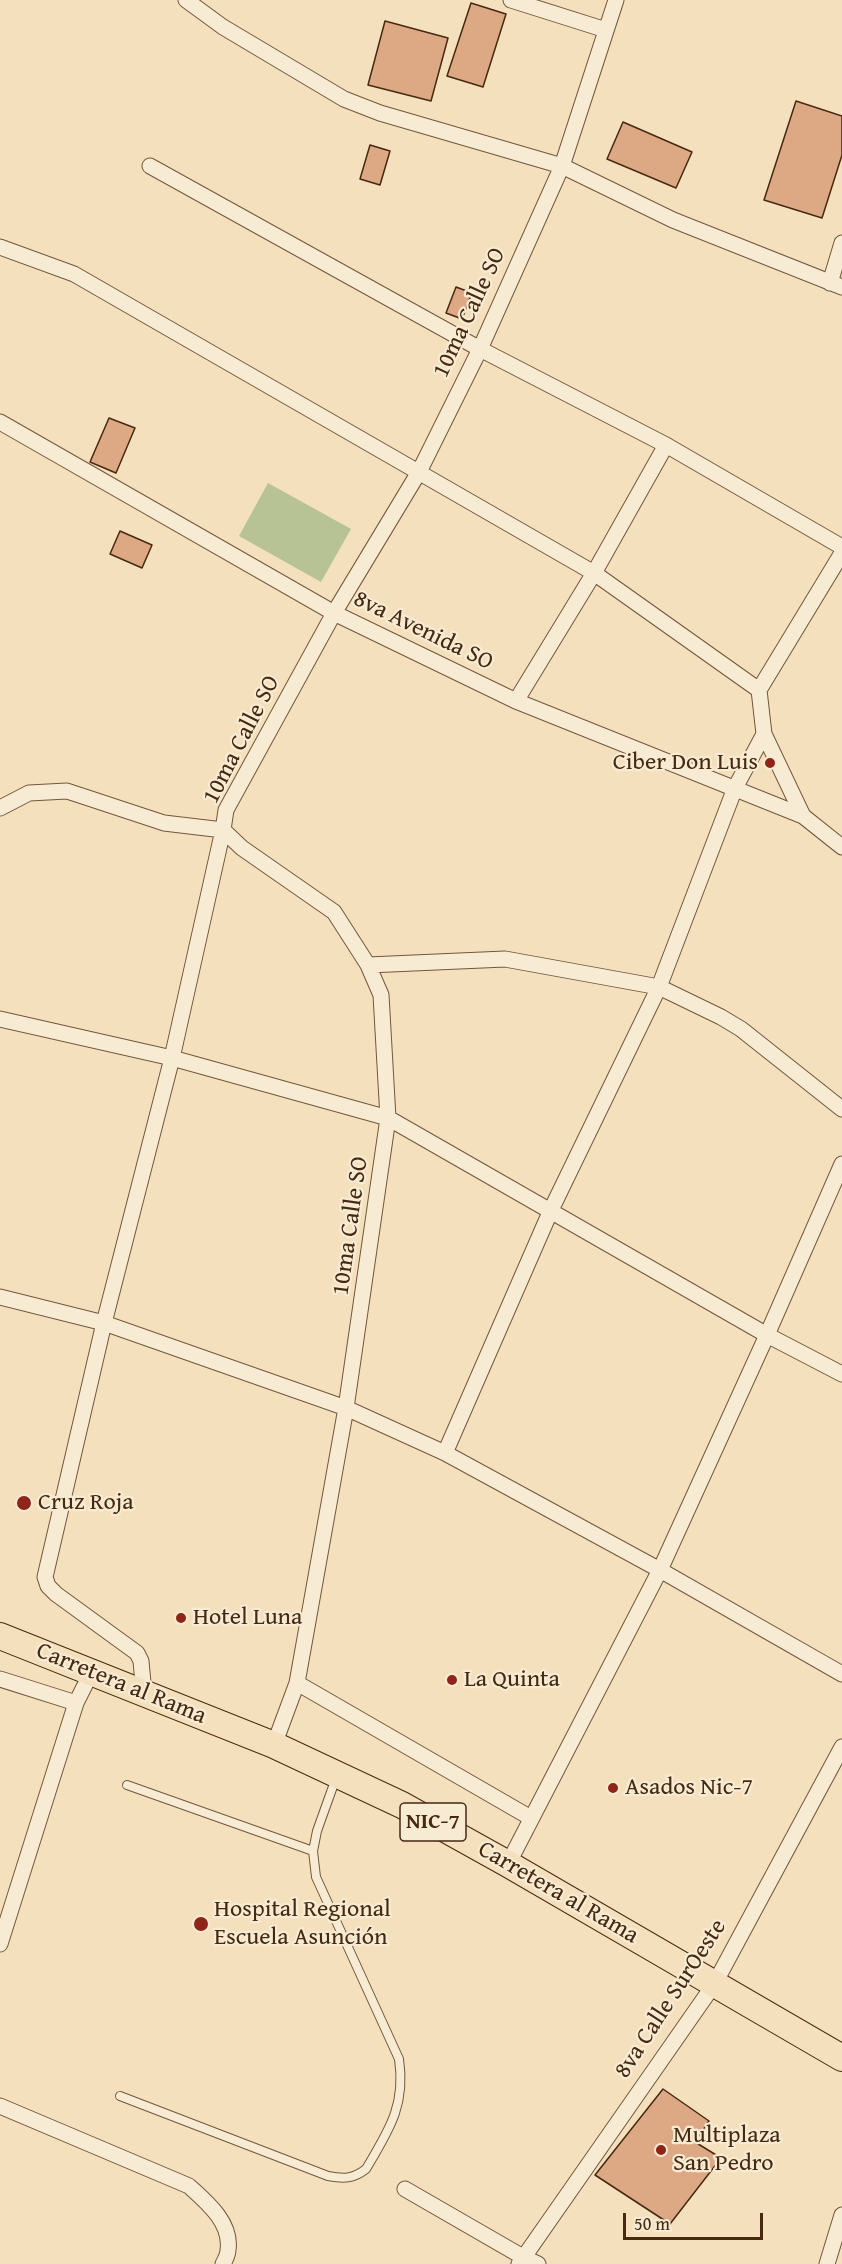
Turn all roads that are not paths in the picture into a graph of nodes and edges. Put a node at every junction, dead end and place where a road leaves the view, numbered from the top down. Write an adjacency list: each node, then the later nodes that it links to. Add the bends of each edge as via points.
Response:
1 (511, 0): 4 (street)
2 (616, 0): 4 (street, 10ma Calle SO)
3 (189, 1): 6 (street, via 223,27 344,99)
4 (606, 30): 6 (street, 10ma Calle SO)
5 (150, 166): 10 (street)
6 (562, 166): 9 (street, via 673,220); 10 (street, 10ma Calle SO)
7 (842, 243): 9 (street)
8 (0, 247): 13 (street, via 74,274)
9 (836, 285)
10 (480, 349): 12 (street); 13 (street, 10ma Calle SO)
11 (0, 422): 17 (street, 8va Avenida SO)
12 (666, 446): 14 (street); 16 (street)
13 (419, 472): 16 (street); 17 (street, 10ma Calle SO)
14 (842, 547)
15 (842, 553): 18 (street)
16 (594, 573): 18 (street); 19 (street)
17 (334, 613): 19 (street, 8va Avenida SO); 24 (street, 10ma Calle SO, via 226,810)
18 (759, 690): 20 (street)
19 (516, 701): 21 (street, 8va Avenida SO)
20 (764, 734): 21 (street); 23 (street)
21 (735, 788): 23 (street, 8va Avenida SO); 27 (street)
22 (0, 808): 24 (street, via 29,793 67,791 164,824)
23 (803, 816): 25 (street, 8va Avenida SO)
24 (224, 830): 26 (street, 10ma Calle SO, via 242,848 334,912); 29 (street)
25 (842, 847)
26 (368, 965): 27 (street, via 506,959); 31 (street, 10ma Calle SO, via 381,995)
27 (659, 987): 30 (street, via 741,1029); 33 (street)
28 (0, 1019): 29 (street)
29 (172, 1058): 31 (street); 35 (street)
30 (842, 1109)
31 (388, 1118): 33 (street); 38 (street, 10ma Calle SO)
32 (842, 1164): 36 (street)
33 (551, 1210): 36 (street); 39 (street)
34 (0, 1297): 35 (street)
35 (104, 1323): 38 (street); 46 (street, via 45,1577 56,1594 137,1653)
36 (767, 1335): 37 (street); 40 (street)
37 (842, 1374)
38 (346, 1408): 39 (street); 45 (street, 10ma Calle SO)
39 (445, 1453): 40 (street)
40 (660, 1570): 43 (street); 52 (street)
41 (0, 1636): 42 (highway, Carretera al Rama / NIC-7)
42 (92, 1671): 46 (highway, Carretera al Rama / NIC-7); 47 (street)
43 (842, 1674)
44 (0, 1679): 47 (street)
45 (297, 1683): 48 (street, 10ma Calle SO); 52 (street)
46 (144, 1694): 48 (highway, Carretera al Rama / NIC-7)
47 (75, 1703): 55 (street)
48 (274, 1745): 50 (highway, Carretera al Rama / NIC-7)
49 (842, 1747): 57 (street, 8va Calle SurOeste)
50 (337, 1775): 53 (lane); 54 (highway, Carretera al Rama / NIC-7, via 402,1805)
51 (127, 1785): 53 (lane)
52 (531, 1818): 54 (street)
53 (313, 1851): 59 (lane, via 315,1877 399,2059 402,2079 398,2109 366,2169 347,2179 328,2176)
54 (508, 1864): 57 (highway, Carretera al Rama / NIC-7)
55 (4, 1916): 56 (street)
56 (0, 1944)
57 (715, 1983): 58 (highway, Carretera al Rama / NIC-7); 63 (street, 8va Calle SurOeste)
58 (842, 2058)
59 (120, 2096)
60 (0, 2106): 64 (street, via 189,2186 213,2207 225,2229 229,2250)
61 (405, 2189): 63 (street)
62 (842, 2215): 66 (street)
63 (521, 2261): 65 (street)
64 (223, 2264)
65 (538, 2264)
66 (827, 2264)

